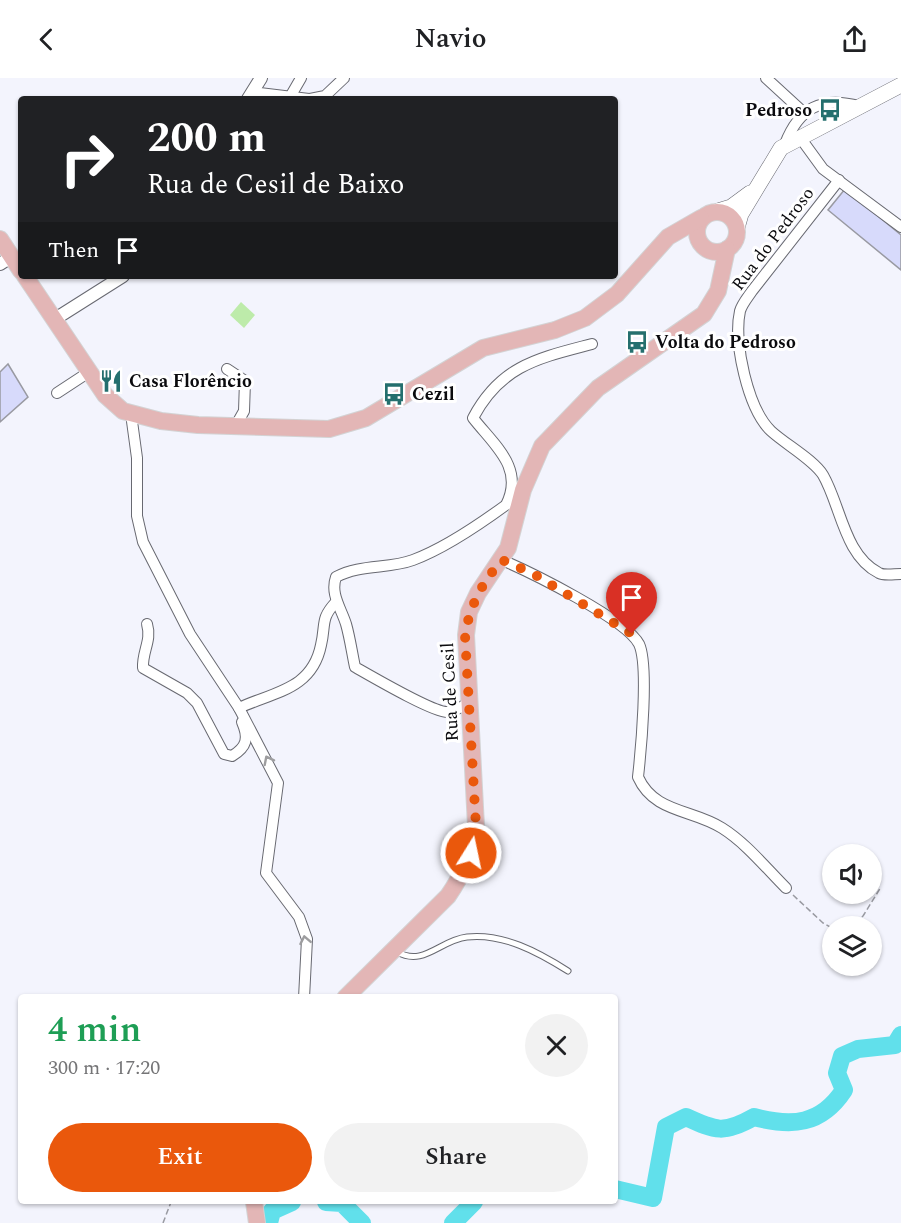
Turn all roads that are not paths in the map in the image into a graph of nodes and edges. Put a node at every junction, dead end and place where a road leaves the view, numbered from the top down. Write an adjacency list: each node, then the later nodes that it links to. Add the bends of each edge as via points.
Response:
1 (261, 78): 6 (street)
2 (301, 78): 7 (street)
3 (344, 78): 8 (street)
4 (766, 78): 10 (street)
5 (901, 85): 9 (main road)
6 (250, 96)
7 (291, 96)
8 (325, 96)
9 (859, 106): 10 (street, via 841,101); 11 (main road)
10 (803, 112): 12 (street, via 792,125)
11 (799, 136): 12 (main road); 13 (street, via 823,169)
12 (785, 144): 14 (main road)
13 (839, 180): 17 (street); 36 (street, Rua do Pedroso, via 740,310 741,365 762,420 822,473 850,540 868,565 880,574)
14 (758, 184): 15 (main road, via 743,200); 18 (main road)
15 (718, 211): 16 (main road); 18 (main road, via 729,215)
16 (701, 218): 20 (main road); 21 (main road, via 696,230)
17 (901, 227)
18 (737, 228): 22 (main road, via 735,241)
19 (0, 239): 23 (main road)
20 (661, 244): 21 (main road, via 675,239); 33 (main road, via 617,294 585,318 555,330 483,348 358,422 314,430)
21 (701, 245): 22 (main road, via 715,252); 26 (main road, via 711,260)
22 (727, 249): 26 (main road)
23 (11, 264)
24 (27, 279): 27 (main road)
25 (118, 279): 27 (street)
26 (718, 291): 34 (main road, Rua de Cesil, via 704,314 607,380 560,425 542,446)
27 (55, 319): 30 (main road)
28 (592, 344): 34 (street, via 537,358 502,379 486,394 473,417 510,465 514,476)
29 (227, 369): 33 (street, via 245,381 244,411)
30 (89, 372): 31 (street); 32 (main road, via 111,402)
31 (57, 393)
32 (131, 414): 33 (main road, via 174,423); 40 (street, via 137,458 137,516 143,542 190,634)
33 (235, 427)
34 (512, 508): 35 (main road, Rua de Cesil, via 508,548); 37 (street, via 413,560 347,571 336,577)
35 (502, 560): 39 (main road, Rua de Cesil, via 469,612 465,635); 41 (street, via 532,573 632,634 643,656 638,777 643,788 669,807 719,826)
36 (901, 574)
37 (336, 602): 39 (street, via 345,622 355,667 445,712); 40 (street, via 323,620 320,651 299,684)
38 (147, 624): 40 (street, via 150,635 143,668 188,693 197,703 218,747 232,756 246,743)
39 (470, 702): 42 (main road, Rua de Cesil, via 476,826 471,853 448,896)
40 (239, 708): 44 (street, one-way to 40, via 307,939 298,917 266,873 278,783)
41 (786, 888)
42 (395, 951): 43 (lane, via 418,957 455,939 484,937 528,947); 45 (main road, Rua de Cesil)
43 (568, 971)
44 (304, 994)
45 (349, 994)
46 (255, 1204): 47 (main road)
47 (257, 1223)

